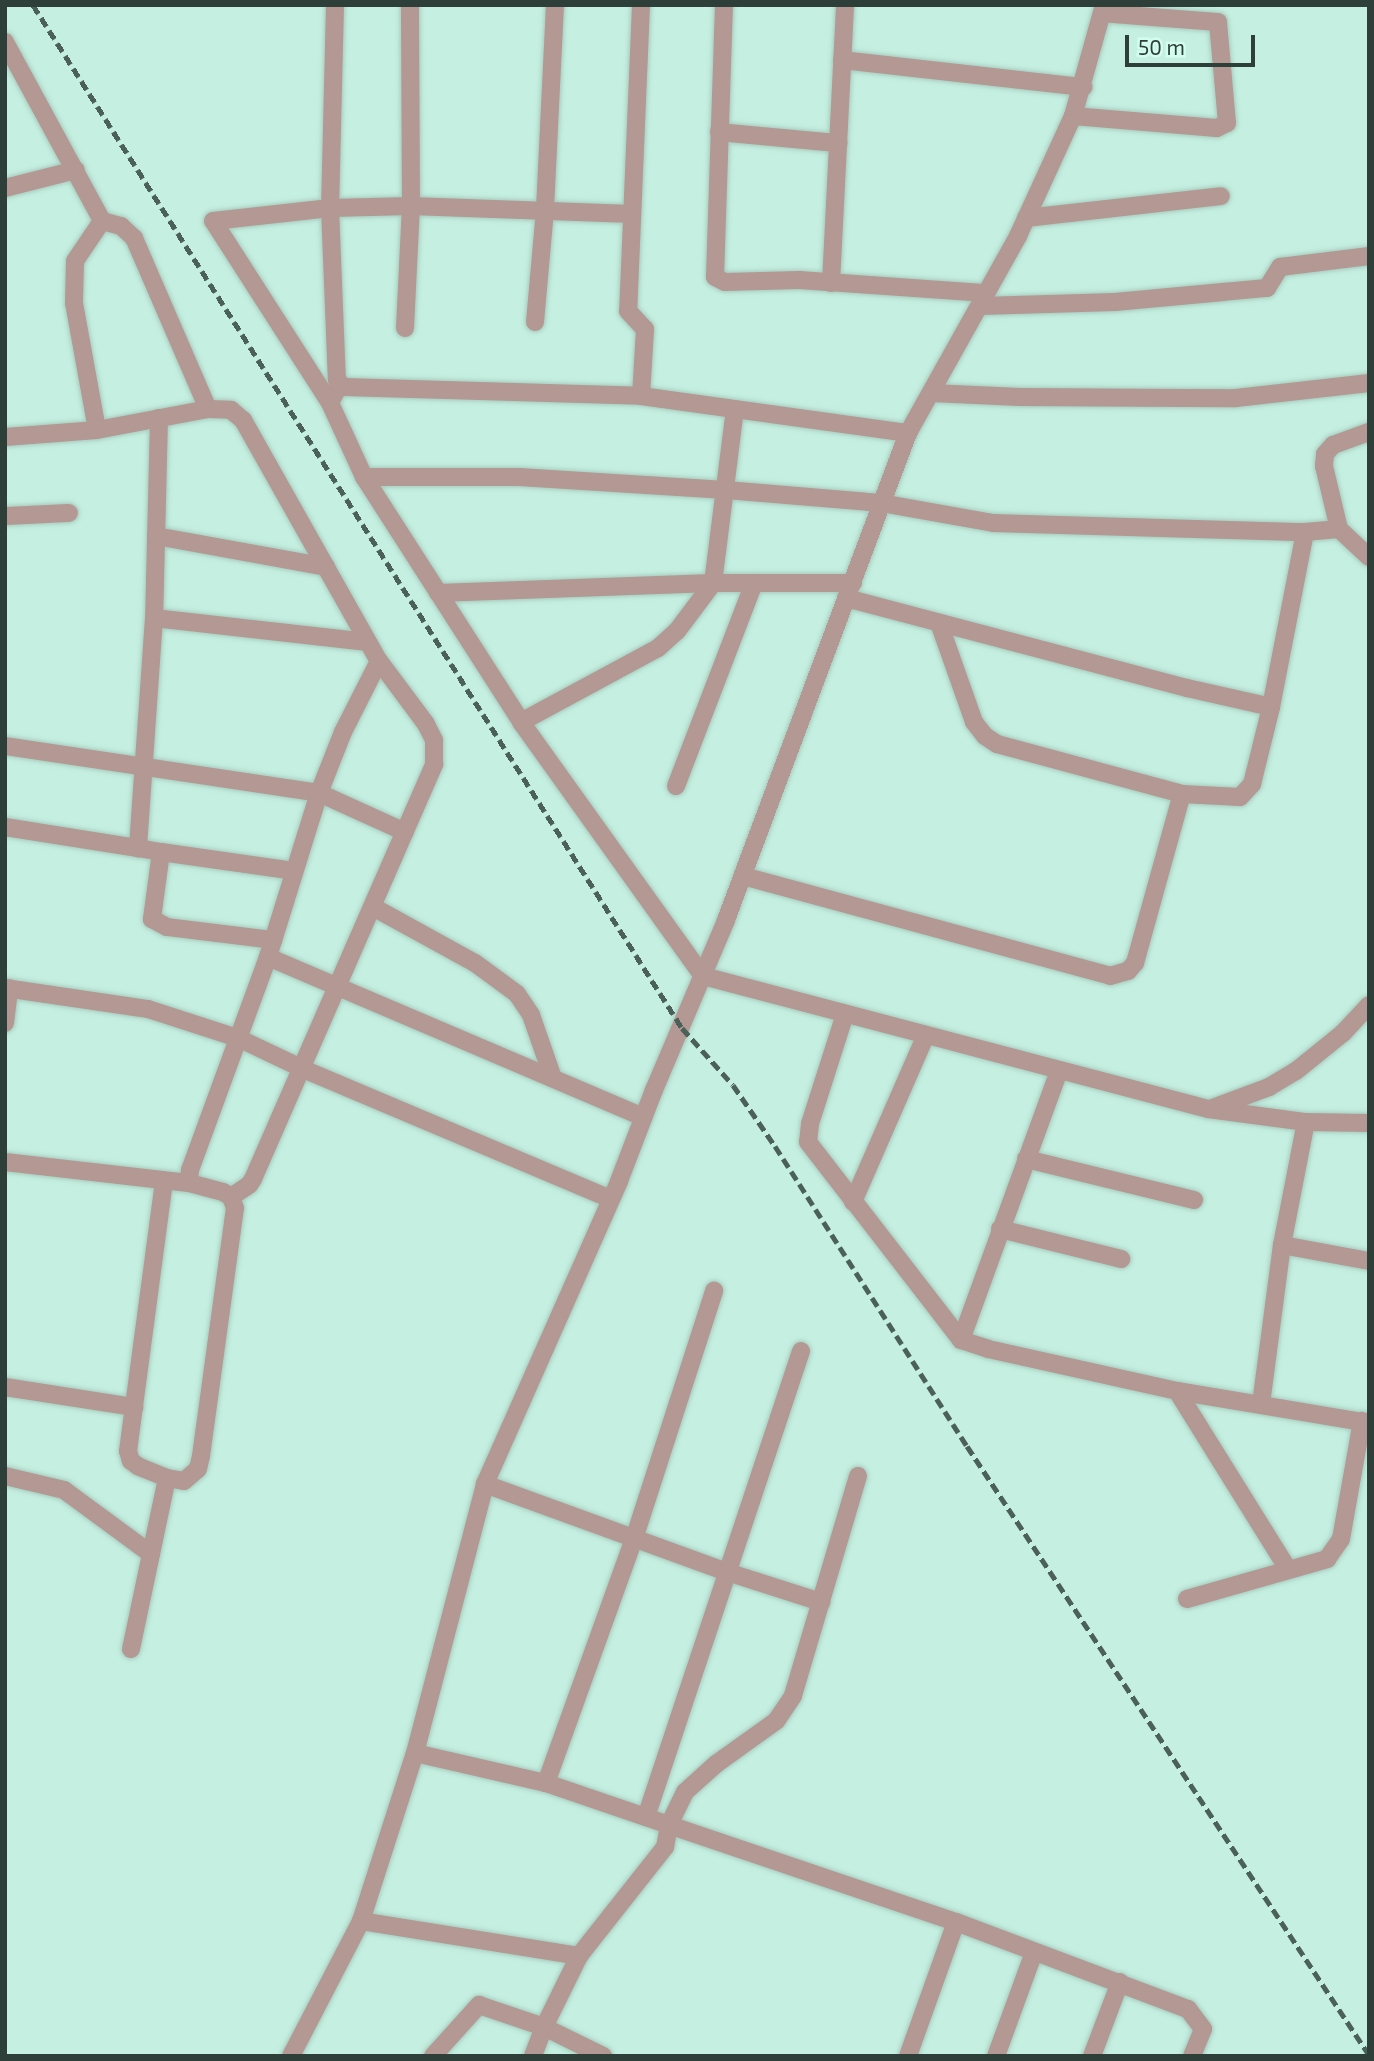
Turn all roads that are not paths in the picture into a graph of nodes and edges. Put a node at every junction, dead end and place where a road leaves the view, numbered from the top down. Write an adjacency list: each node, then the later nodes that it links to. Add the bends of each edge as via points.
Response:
1 (335, 5): 19 (street)
2 (410, 5): 18 (street)
3 (555, 5): 20 (street)
4 (641, 5): 21 (street)
5 (724, 5): 13 (street)
6 (841, 9): 10 (street)
7 (1103, 9): 8 (street); 11 (street)
8 (1218, 13): 12 (street, via 1228,113 1223,127)
9 (5, 43): 15 (street)
10 (842, 60): 11 (street); 14 (street)
11 (1083, 87): 12 (street)
12 (1073, 116): 22 (street)
13 (719, 132): 14 (street); 25 (street, via 715,277 726,282)
14 (838, 143): 25 (street)
15 (76, 170): 16 (street); 23 (street)
16 (5, 188)
17 (1221, 196): 22 (street)
18 (411, 206): 19 (street); 20 (street); 28 (street)
19 (330, 208): 30 (street); 33 (street, via 213,221)
20 (545, 209): 21 (street); 27 (street)
21 (632, 214): 32 (street, via 628,311 645,329)
22 (1026, 218): 26 (street)
23 (102, 221): 34 (street, via 121,226 134,238); 37 (street, via 75,261 74,303)
24 (1369, 256): 26 (street, via 1280,267 1267,288 1115,302)
25 (831, 283): 26 (street)
26 (984, 299): 31 (street)
27 (535, 322)
28 (405, 328)
29 (1369, 383): 31 (street, via 1236,398)
30 (340, 384): 32 (street, via 351,388); 33 (street)
31 (931, 393): 39 (street)
32 (641, 396): 35 (street)
33 (330, 403): 41 (street)
34 (208, 409): 36 (street); 50 (street, via 231,410 243,421)
35 (735, 409): 39 (street); 42 (street)
36 (159, 418): 37 (street); 48 (street)
37 (97, 430): 40 (street)
38 (1369, 432): 46 (street, via 1332,445 1325,454)
39 (908, 433): 43 (street)
40 (5, 437)
41 (364, 477): 42 (street, via 519,477); 54 (street)
42 (726, 490): 43 (street); 51 (street)
43 (881, 503): 47 (street, via 993,523); 53 (street)
44 (69, 513): 45 (street)
45 (5, 516)
46 (1339, 529): 47 (street); 49 (street)
47 (1305, 532): 59 (street)
48 (156, 536): 50 (street); 55 (street)
49 (1369, 557)
50 (326, 567): 57 (street)
51 (713, 583): 52 (street); 54 (street); 60 (street, via 677,631 658,648)
52 (754, 583): 53 (street); 63 (street)
53 (849, 591): 56 (street); 71 (street)
54 (438, 593): 60 (street)
55 (154, 618): 57 (street); 62 (street)
56 (939, 623): 59 (street); 65 (street, via 974,722 991,740)
57 (368, 642): 58 (street)
58 (379, 661): 64 (street); 67 (street, via 434,740 434,764)
59 (1271, 707): 65 (street, via 1252,784 1245,793 1240,797)
60 (521, 722): 74 (street)
61 (5, 746): 62 (street)
62 (144, 767): 64 (street); 68 (street)
63 (676, 786)
64 (319, 793): 67 (street); 70 (street)
65 (1182, 794): 71 (street, via 1135,963 1128,971 1110,976)
66 (5, 827): 68 (street)
67 (405, 832): 72 (street)
68 (138, 848): 69 (street)
69 (161, 852): 70 (street); 73 (street, via 152,919 167,927)
70 (294, 871): 73 (street)
71 (743, 876): 74 (street)
72 (373, 907): 75 (street); 84 (street, via 475,963 517,994 531,1015)
73 (271, 949): 75 (street); 81 (street)
74 (703, 976): 78 (street); 86 (street)
75 (339, 985): 82 (street); 84 (street)
76 (7, 988): 79 (street); 81 (street, via 148,1009)
77 (1369, 1005): 85 (street, via 1296,1071 1269,1087)
78 (845, 1014): 80 (street); 96 (street, via 808,1142)
79 (5, 1023)
80 (926, 1035): 83 (street); 96 (street)
81 (238, 1038): 82 (street); 92 (street)
82 (303, 1069): 93 (street, via 253,1179); 94 (street)
83 (1059, 1070): 85 (street); 89 (street)
84 (553, 1078): 86 (street)
85 (1208, 1109): 87 (street)
86 (643, 1118): 94 (street)
87 (1307, 1122): 88 (street); 98 (street)
88 (1369, 1123)
89 (1026, 1159): 95 (street); 97 (street)
90 (5, 1162): 91 (street)
91 (164, 1182): 92 (street); 107 (street)
92 (189, 1183): 93 (street)
93 (231, 1197): 111 (street, via 235,1209 201,1456 198,1469 184,1481)
94 (611, 1199): 112 (street)
95 (1194, 1200)
96 (853, 1202): 102 (street)
97 (1000, 1229): 99 (street); 102 (street)
98 (1282, 1245): 100 (street); 106 (street)
99 (1121, 1259)
100 (1369, 1262)
101 (715, 1291): 113 (street)
102 (961, 1340): 105 (street)
103 (801, 1351): 116 (street)
104 (5, 1387): 107 (street)
105 (1177, 1391): 106 (street); 115 (street)
106 (1261, 1404): 108 (street)
107 (134, 1407): 111 (street, via 130,1458)
108 (1365, 1422): 115 (street, via 1337,1548 1327,1559)
109 (5, 1476): 114 (street, via 64,1490)
110 (858, 1476): 118 (street)
111 (167, 1478): 114 (street)
112 (485, 1484): 113 (street); 120 (street)
113 (634, 1539): 116 (street); 121 (street)
114 (151, 1554): 119 (street)
115 (1287, 1568): 117 (street)
116 (727, 1572): 118 (street); 122 (street)
117 (1187, 1600)
118 (821, 1602): 123 (street, via 785,1711 685,1792)
119 (131, 1649)
120 (415, 1753): 121 (street); 124 (street)
121 (546, 1783): 122 (street)
122 (646, 1817): 123 (street)
123 (669, 1825): 125 (street); 127 (street, via 665,1847)
124 (361, 1921): 127 (street); 130 (street)
125 (956, 1922): 126 (street); 134 (street)
126 (1034, 1952): 128 (street); 135 (street)
127 (579, 1956): 129 (street)
128 (1120, 1982): 136 (street); 137 (street, via 1188,2009 1203,2029)
129 (544, 2027): 131 (street, via 479,2005); 132 (street); 133 (street)
130 (291, 2056)
131 (433, 2056)
132 (533, 2056)
133 (603, 2056)
134 (908, 2056)
135 (996, 2056)
136 (1092, 2056)
137 (1192, 2056)

